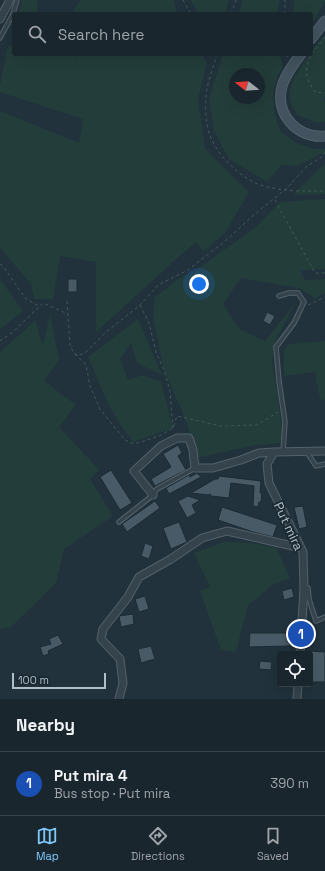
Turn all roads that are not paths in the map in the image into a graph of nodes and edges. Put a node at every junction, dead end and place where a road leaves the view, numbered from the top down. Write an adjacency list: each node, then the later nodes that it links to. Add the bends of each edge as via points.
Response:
1 (10, 0): 5 (street)
2 (17, 0): 3 (lane)
3 (14, 12)
4 (12, 16): 8 (lane)
5 (0, 19)
6 (325, 21): 7 (main road)
7 (313, 36)
8 (0, 38)
9 (299, 56): 10 (main road, via 283,84 281,99 284,114 291,125 301,132)
10 (325, 136)
11 (278, 296): 15 (lane, via 298,293 304,302 294,324 276,347 278,382 285,422)
12 (304, 451): 13 (street); 15 (street); 16 (lane, via 316,466)
13 (325, 451)
14 (274, 452): 15 (street); 17 (street, via 259,453 213,468); 20 (street, Put mira, via 267,464 269,483)
15 (283, 452)
16 (325, 464)
17 (196, 468): 18 (lane, via 157,489); 18 (street, via 189,438 177,438 161,446 134,471)
18 (152, 495): 19 (lane)
19 (119, 522)
20 (301, 548): 21 (street, Put mira); 25 (street, via 227,531 202,538 139,577 128,597 103,629 101,639 120,659 123,683)
21 (304, 589): 22 (lane, via 308,588 316,621); 23 (street, Put mira)
22 (325, 617)
23 (300, 651)
24 (298, 687): 26 (street)
25 (119, 699)
26 (297, 699)

